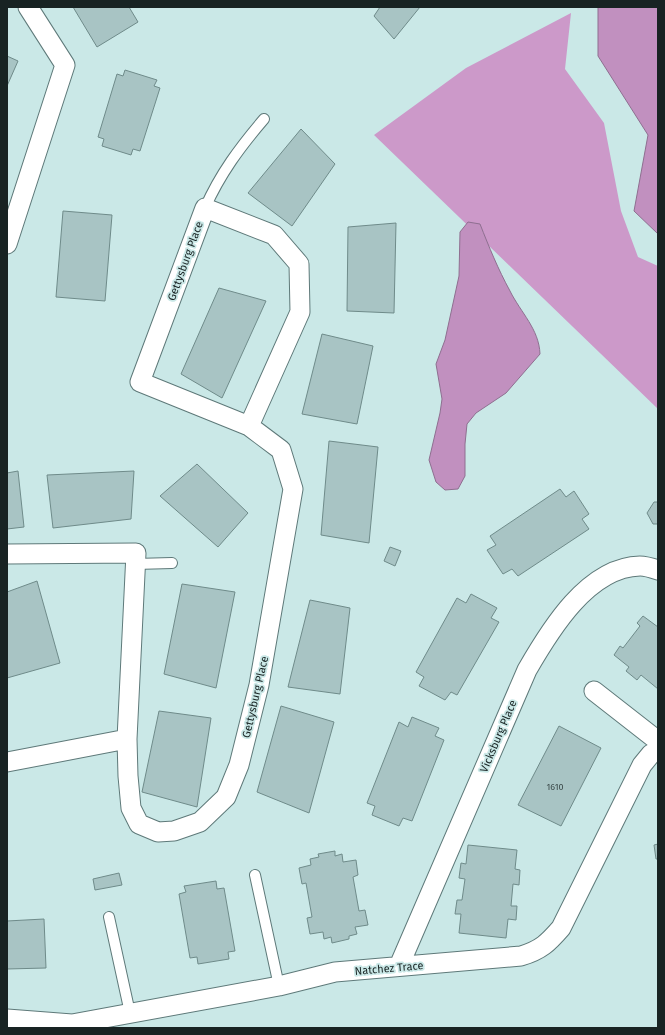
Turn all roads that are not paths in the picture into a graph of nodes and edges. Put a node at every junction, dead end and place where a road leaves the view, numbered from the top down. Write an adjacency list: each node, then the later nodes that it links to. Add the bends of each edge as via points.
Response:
1 (28, 7): 4 (street, via 65,65)
2 (264, 119): 3 (lane, via 216,183)
3 (205, 208): 5 (street, Gettysburg Place, via 274,235 299,264 300,312); 5 (street, Gettysburg Place, via 140,382)
4 (7, 244)
5 (249, 426): 11 (street, Gettysburg Place, via 281,450 293,488 259,685 239,765 226,797 200,822 174,831 158,832 139,824 131,808)
6 (7, 554): 8 (street, via 136,553)
7 (172, 563): 8 (lane)
8 (135, 564): 11 (street, Gettysburg Place)
9 (658, 570): 17 (street, Vicksburg Place, via 640,566 615,571 596,582 575,601 546,639 527,670)
10 (594, 691): 12 (street)
11 (127, 739): 14 (street)
12 (658, 741)
13 (658, 750): 17 (street, Natchez Trace, via 642,765 560,928 547,944 535,952 521,956)
14 (7, 762)
15 (255, 875): 18 (lane)
16 (109, 917): 19 (lane)
17 (399, 966): 18 (street, Natchez Trace, via 335,972)
18 (279, 986): 19 (street, Natchez Trace)
19 (130, 1013): 20 (street, Natchez Trace, via 72,1024)
20 (7, 1019)

